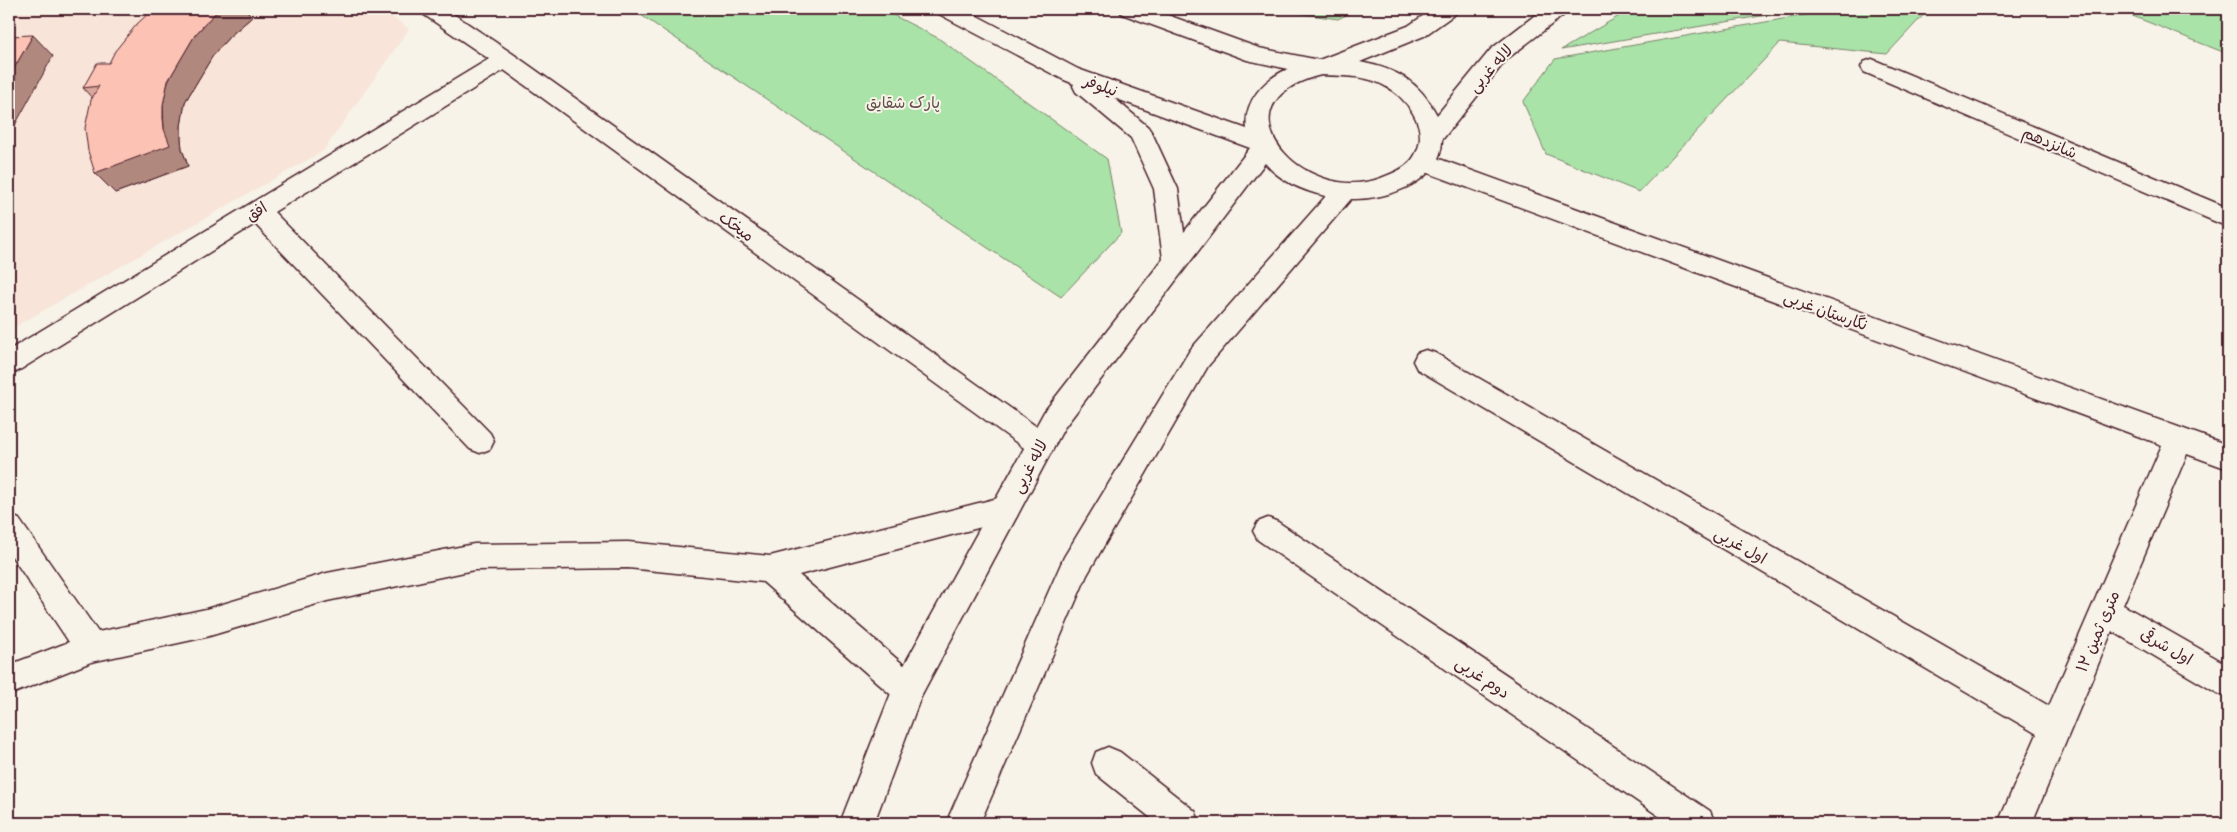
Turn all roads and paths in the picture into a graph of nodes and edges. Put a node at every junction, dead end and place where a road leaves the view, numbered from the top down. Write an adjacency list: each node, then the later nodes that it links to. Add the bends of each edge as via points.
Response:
1 (431, 9): 6 (street, میخک)
2 (947, 9): 9 (street, نیلوفر)
3 (1130, 9): 8 (street, via 1255,55)
4 (1447, 9): 8 (street, via 1416,31)
5 (1557, 9): 10 (street, لاله غربی, via 1499,54)
6 (505, 59): 14 (street, افق); 21 (street, میخک)
7 (1872, 66): 15 (street, شانزدهم)
8 (1322, 68): 10 (street, via 1348,67 1398,83 1417,98 1429,117); 11 (street, via 1295,74 1274,87 1261,104 1257,125)
9 (1070, 74): 11 (street, نیلوفر); 16 (street, via 1140,133 1166,189)
10 (1432, 137): 12 (street, via 1430,150)
11 (1264, 146): 13 (street, via 1277,163 1296,176 1319,186); 16 (street, لاله غربی)
12 (1423, 162): 13 (street, via 1409,175 1390,184 1369,190); 19 (street, نگارستان غربی)
13 (1345, 190): 35 (street, via 1198,358 1075,566)
14 (257, 210): 18 (street, افق); 20 (street)
15 (2228, 218)
16 (1176, 262): 21 (street, لاله غربی, via 1054,420)
17 (1426, 361): 32 (street, اول غربی)
18 (9, 364)
19 (2179, 440): 22 (street, نگارستان غربی); 27 (street, ۱۲ متری ثمین)
20 (480, 441)
21 (1041, 445): 23 (street, لاله غربی)
22 (2228, 458)
23 (1006, 509): 26 (street); 31 (street, لاله غربی)
24 (9, 528): 28 (street)
25 (1268, 531): 37 (street, دوم غربی)
26 (770, 569): 28 (street, via 628,555 474,557 327,587 206,623); 31 (street)
27 (2106, 611): 30 (street, اول شرقی); 32 (street, ۱۲ متری ثمین)
28 (91, 648): 29 (street)
29 (9, 680)
30 (2228, 682)
31 (908, 689): 34 (street, لاله غربی)
32 (2056, 728): 38 (street, ۱۲ متری ثمین)
33 (1108, 763): 36 (street)
34 (857, 823)
35 (963, 823)
36 (1183, 823)
37 (1698, 823)
38 (2015, 823)

